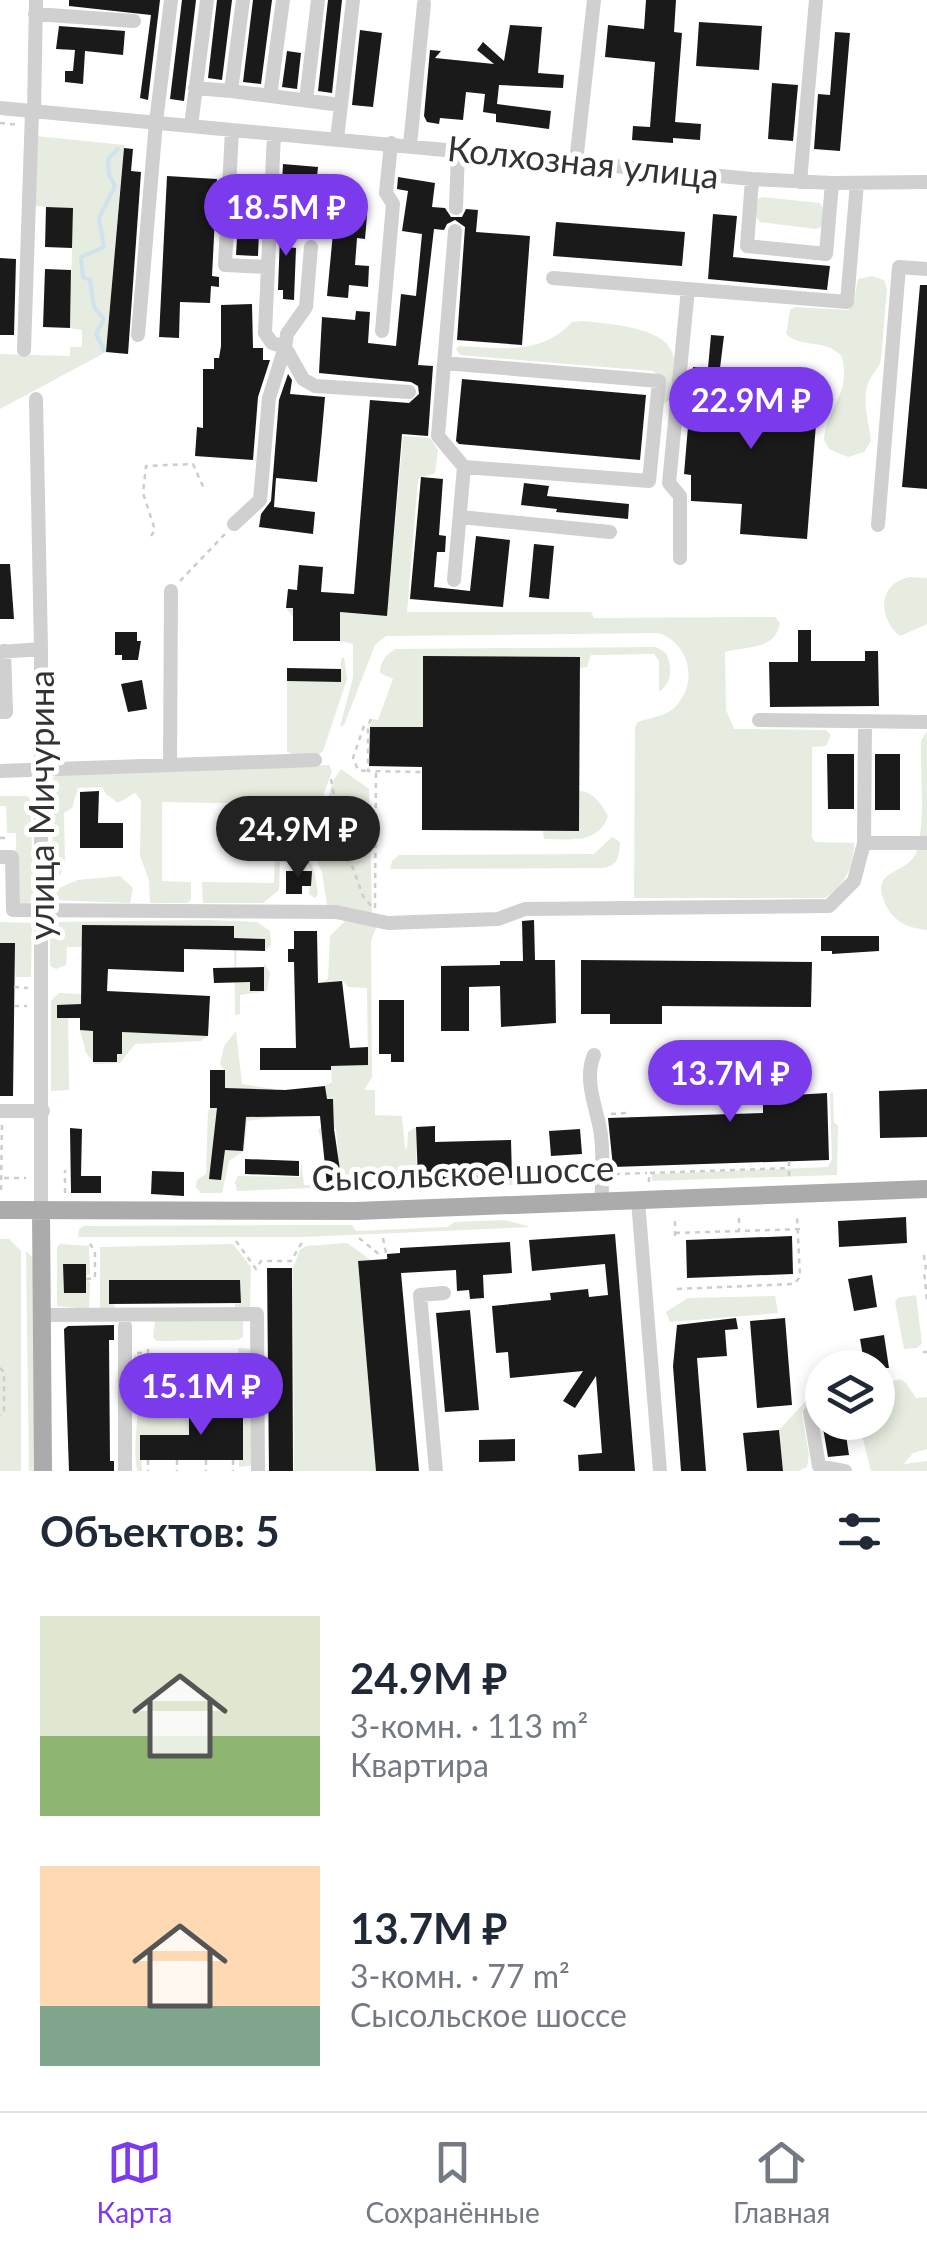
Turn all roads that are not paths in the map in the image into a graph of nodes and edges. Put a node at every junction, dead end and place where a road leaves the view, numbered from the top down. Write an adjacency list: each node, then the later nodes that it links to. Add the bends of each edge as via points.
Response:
1 (171, 0): 19 (street)
2 (207, 0): 12 (street)
3 (243, 0): 13 (street)
4 (283, 0): 14 (street)
5 (318, 0): 15 (street)
6 (354, 0): 16 (street)
7 (594, 0): 27 (street)
8 (816, 0): 29 (street)
9 (424, 4): 25 (street)
10 (35, 7): 11 (street); 18 (street)
11 (134, 21)
12 (196, 88): 13 (street); 20 (street)
13 (231, 92): 14 (street)
14 (270, 96): 15 (street)
15 (306, 100): 16 (street)
16 (341, 105): 23 (street)
17 (0, 108): 18 (street, Колхозная улица)
18 (33, 116): 19 (street, Колхозная улица); 43 (street)
19 (156, 122): 20 (street, Колхозная улица); 41 (street)
20 (191, 126): 21 (street, Колхозная улица)
21 (232, 130): 22 (street, Колхозная улица); 36 (street, via 225,264)
22 (274, 134): 23 (street, Колхозная улица); 36 (street)
23 (338, 139): 24 (street, Колхозная улица)
24 (392, 143): 25 (street, Колхозная улица); 40 (street)
25 (410, 146): 26 (street, Колхозная улица)
26 (458, 151): 27 (street, Колхозная улица); 33 (street)
27 (576, 162): 28 (street, Колхозная улица)
28 (752, 180): 29 (street, Колхозная улица); 32 (street, via 747,246 826,254)
29 (800, 182): 32 (street, Колхозная улица)
30 (927, 182): 31 (street, Колхозная улица)
31 (857, 183): 32 (street, Колхозная улица); 39 (street, via 846,302)
32 (832, 184)
33 (456, 208)
34 (454, 230): 44 (street)
35 (311, 246): 42 (street, via 306,307)
36 (267, 267): 42 (street, via 265,333)
37 (927, 269): 50 (street, via 900,267)
38 (552, 278): 39 (street)
39 (688, 289): 52 (street, via 668,483 680,496)
40 (382, 331)
41 (138, 335)
42 (285, 347): 45 (street, via 302,379 315,386); 49 (street, via 270,398 260,500)
43 (24, 350)
44 (444, 363): 47 (street, via 438,436); 47 (street, via 660,381 649,481)
45 (409, 392)
46 (36, 399): 55 (street, улица Мичурина)
47 (464, 467): 48 (street)
48 (460, 517): 51 (street); 53 (street)
49 (234, 524)
50 (878, 525)
51 (610, 532)
52 (680, 558)
53 (454, 580)
54 (171, 591): 62 (street)
55 (41, 648): 56 (street); 63 (street, улица Мичурина)
56 (2, 651): 57 (street, via 6,712)
57 (0, 712)
58 (759, 720): 59 (street)
59 (865, 722): 60 (street); 65 (street)
60 (927, 722)
61 (315, 760): 62 (street)
62 (170, 765): 63 (street)
63 (41, 769): 64 (street); 68 (street, улица Мичурина)
64 (0, 772)
65 (864, 843): 66 (street); 68 (street, via 854,880 828,906 526,909 498,919 388,923 336,912)
66 (927, 843)
67 (0, 857): 69 (street, via 12,857)
68 (42, 910): 69 (street); 72 (street, улица Мичурина)
69 (6, 911)
70 (594, 1055): 75 (street)
71 (1, 1111): 72 (street)
72 (42, 1111): 77 (street, улица Мичурина)
73 (927, 1189): 74 (main road, Сысольское шоссе)
74 (638, 1201): 75 (main road, Сысольское шоссе); 86 (street)
75 (602, 1202): 77 (main road, Сысольское шоссе, via 356,1211)
76 (0, 1210): 77 (main road, Сысольское шоссе)
77 (41, 1210): 79 (main road)
78 (444, 1293): 85 (street, via 420,1296)
79 (42, 1315): 82 (main road); 84 (street, via 257,1314)
80 (125, 1326): 83 (street)
81 (815, 1440): 87 (street, via 819,1466)
82 (43, 1471)
83 (126, 1471)
84 (258, 1471)
85 (436, 1471)
86 (660, 1471)
87 (845, 1471)

